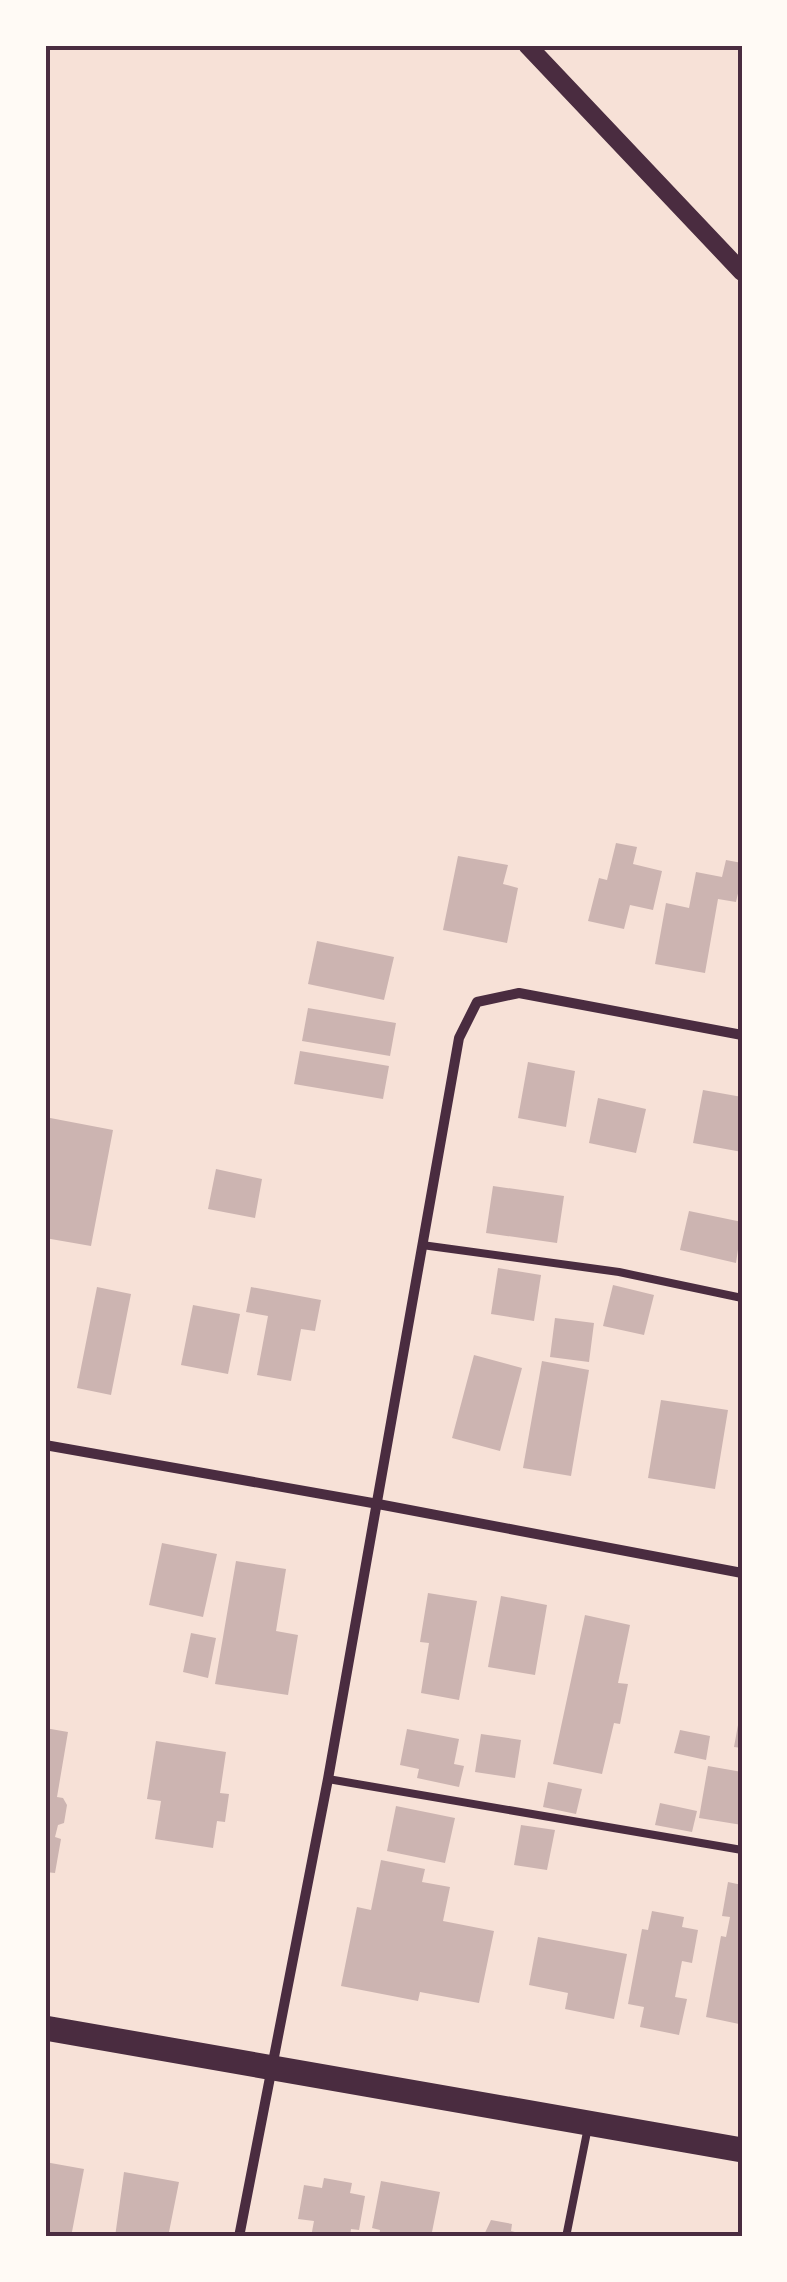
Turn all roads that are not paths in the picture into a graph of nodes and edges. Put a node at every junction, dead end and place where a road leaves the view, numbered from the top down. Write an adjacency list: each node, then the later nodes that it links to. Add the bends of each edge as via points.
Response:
1 (527, 45): 2 (street)
2 (742, 272)
3 (742, 1035): 4 (street, via 519,994 478,1002 459,1038)
4 (422, 1246): 5 (lane, via 619,1272); 7 (street)
5 (742, 1298)
6 (45, 1446): 7 (street)
7 (378, 1504): 8 (street); 9 (street)
8 (742, 1573)
9 (328, 1779): 10 (lane); 12 (street)
10 (742, 1850)
11 (45, 2028): 12 (main road)
12 (273, 2068): 13 (main road); 15 (street)
13 (589, 2122): 14 (main road); 16 (lane)
14 (742, 2150)
15 (239, 2237)
16 (566, 2237)

